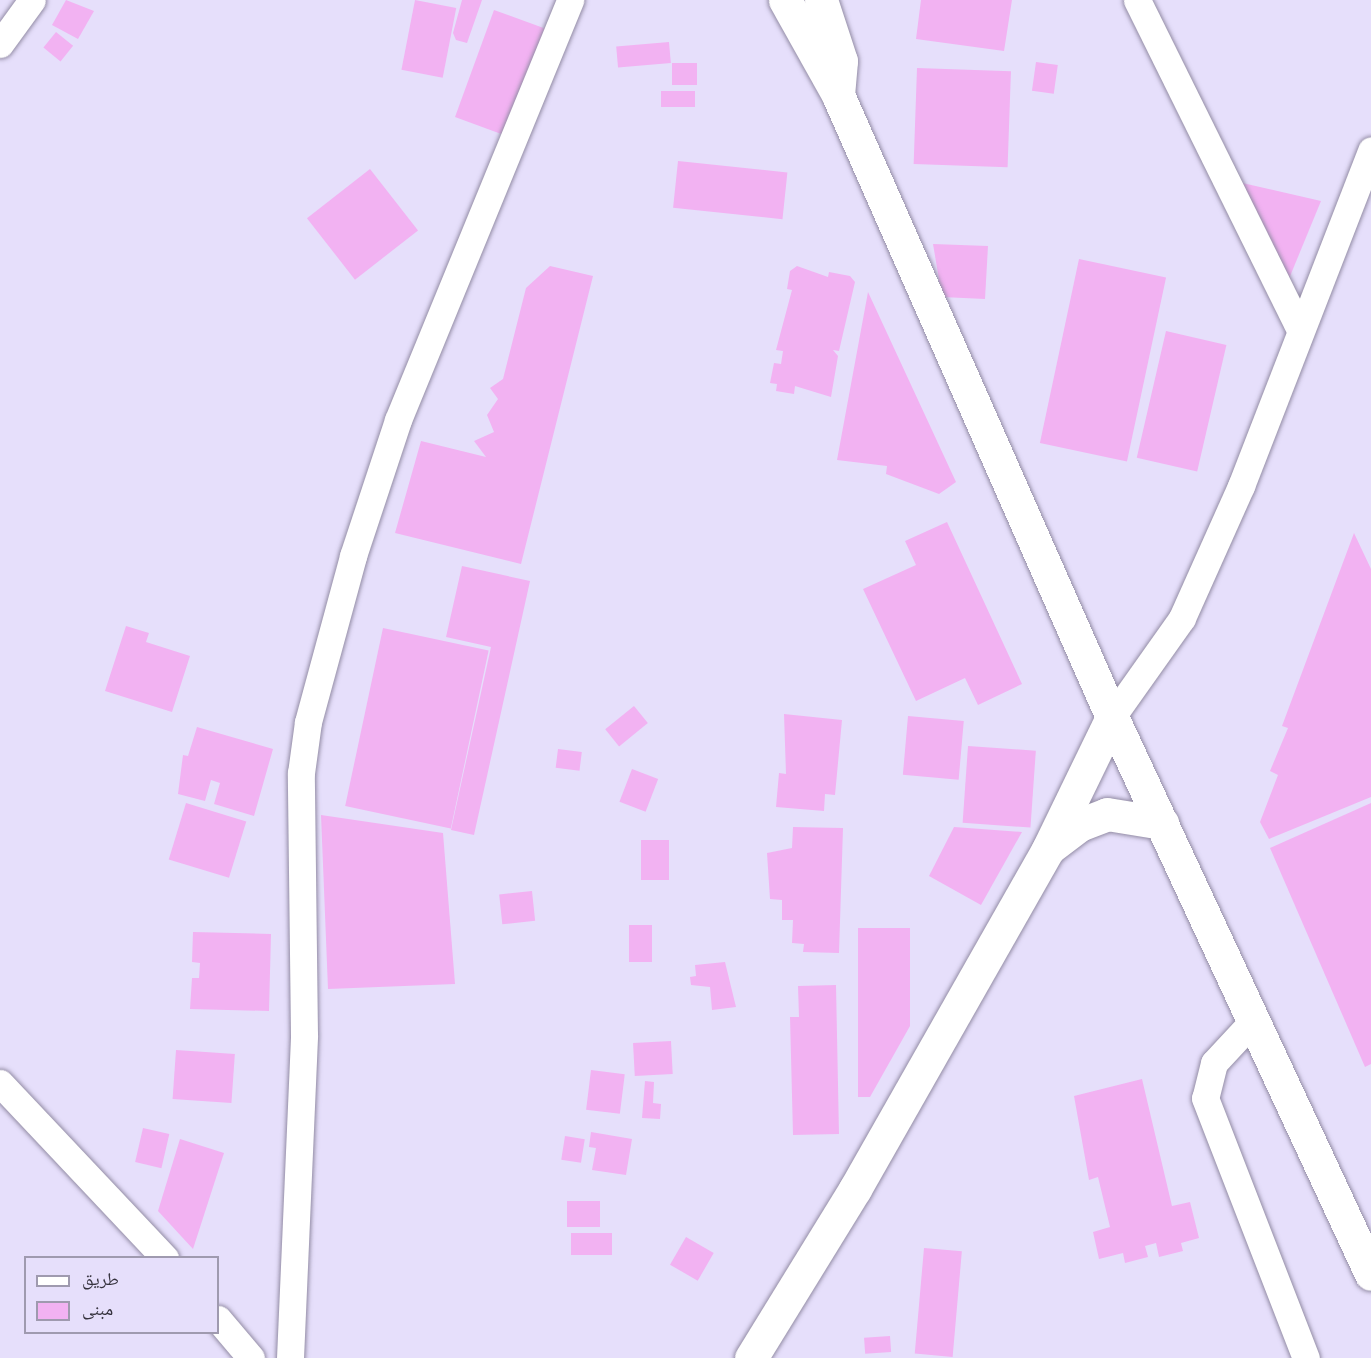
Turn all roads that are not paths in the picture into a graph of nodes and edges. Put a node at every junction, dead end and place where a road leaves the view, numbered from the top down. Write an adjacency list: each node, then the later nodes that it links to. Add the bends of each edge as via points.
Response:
1 (32, 0): 5 (street)
2 (570, 0): 17 (street, via 398,420 343,590 308,722 301,773 304,1035)
3 (1137, 0): 7 (street)
4 (803, 4): 8 (main road, via 841,61 838,95)
5 (0, 44)
6 (1371, 150): 7 (street)
7 (1300, 330): 8 (street, via 1182,618)
8 (1112, 717): 9 (main road); 10 (main road)
9 (1162, 823): 10 (main road, via 1107,814 1079,825); 11 (main road)
10 (1048, 849): 18 (main road, via 855,1189)
11 (1253, 1020): 14 (main road); 19 (street, via 1214,1063 1205,1098)
12 (0, 1083): 13 (street)
13 (164, 1256)
14 (1371, 1274)
15 (219, 1320): 16 (street)
16 (251, 1358)
17 (290, 1358)
18 (751, 1358)
19 (1306, 1358)

